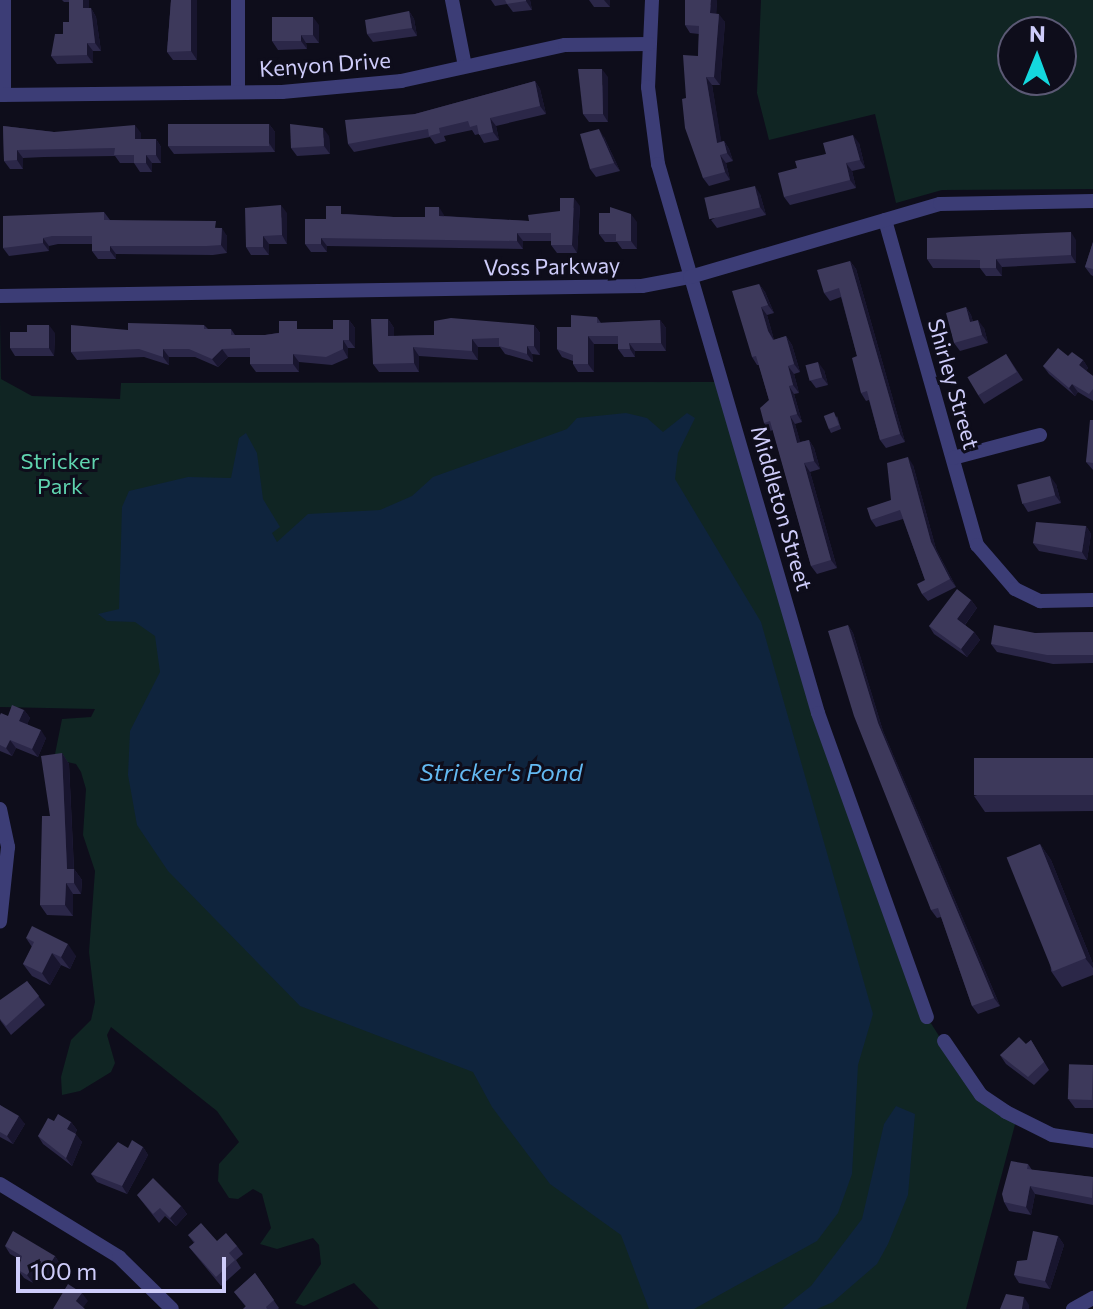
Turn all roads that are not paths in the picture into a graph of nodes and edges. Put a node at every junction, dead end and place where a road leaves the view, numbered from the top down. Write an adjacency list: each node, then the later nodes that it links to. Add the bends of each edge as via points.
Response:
1 (4, 0): 8 (street)
2 (238, 0): 7 (street)
3 (452, 0): 6 (street)
4 (652, 0): 5 (street, Middleton Street)
5 (649, 44): 6 (street, Kenyon Drive, via 565,45); 11 (street, Middleton Street, via 650,126)
6 (465, 66): 7 (street, Kenyon Drive, via 401,81)
7 (238, 92): 8 (street, Kenyon Drive)
8 (2, 95)
9 (1093, 201): 10 (street, Voss Parkway, via 964,200)
10 (885, 220): 11 (street, Voss Parkway); 14 (street, Shirley Street)
11 (690, 277): 12 (street, Voss Parkway, via 614,288); 18 (street, Middleton Street, via 818,713)
12 (0, 296)
13 (1040, 435): 14 (street)
14 (953, 458): 15 (street, Shirley Street, via 977,545 1008,584 1040,601)
15 (1093, 600)
16 (0, 809): 17 (street, via 8,847)
17 (0, 922)
18 (927, 1017)
19 (944, 1041): 20 (street, via 981,1095 1006,1112 1052,1135)
20 (1093, 1141)
21 (2, 1188): 23 (street, via 119,1257)
22 (1093, 1298): 24 (street)
23 (172, 1309)
24 (1073, 1309)

